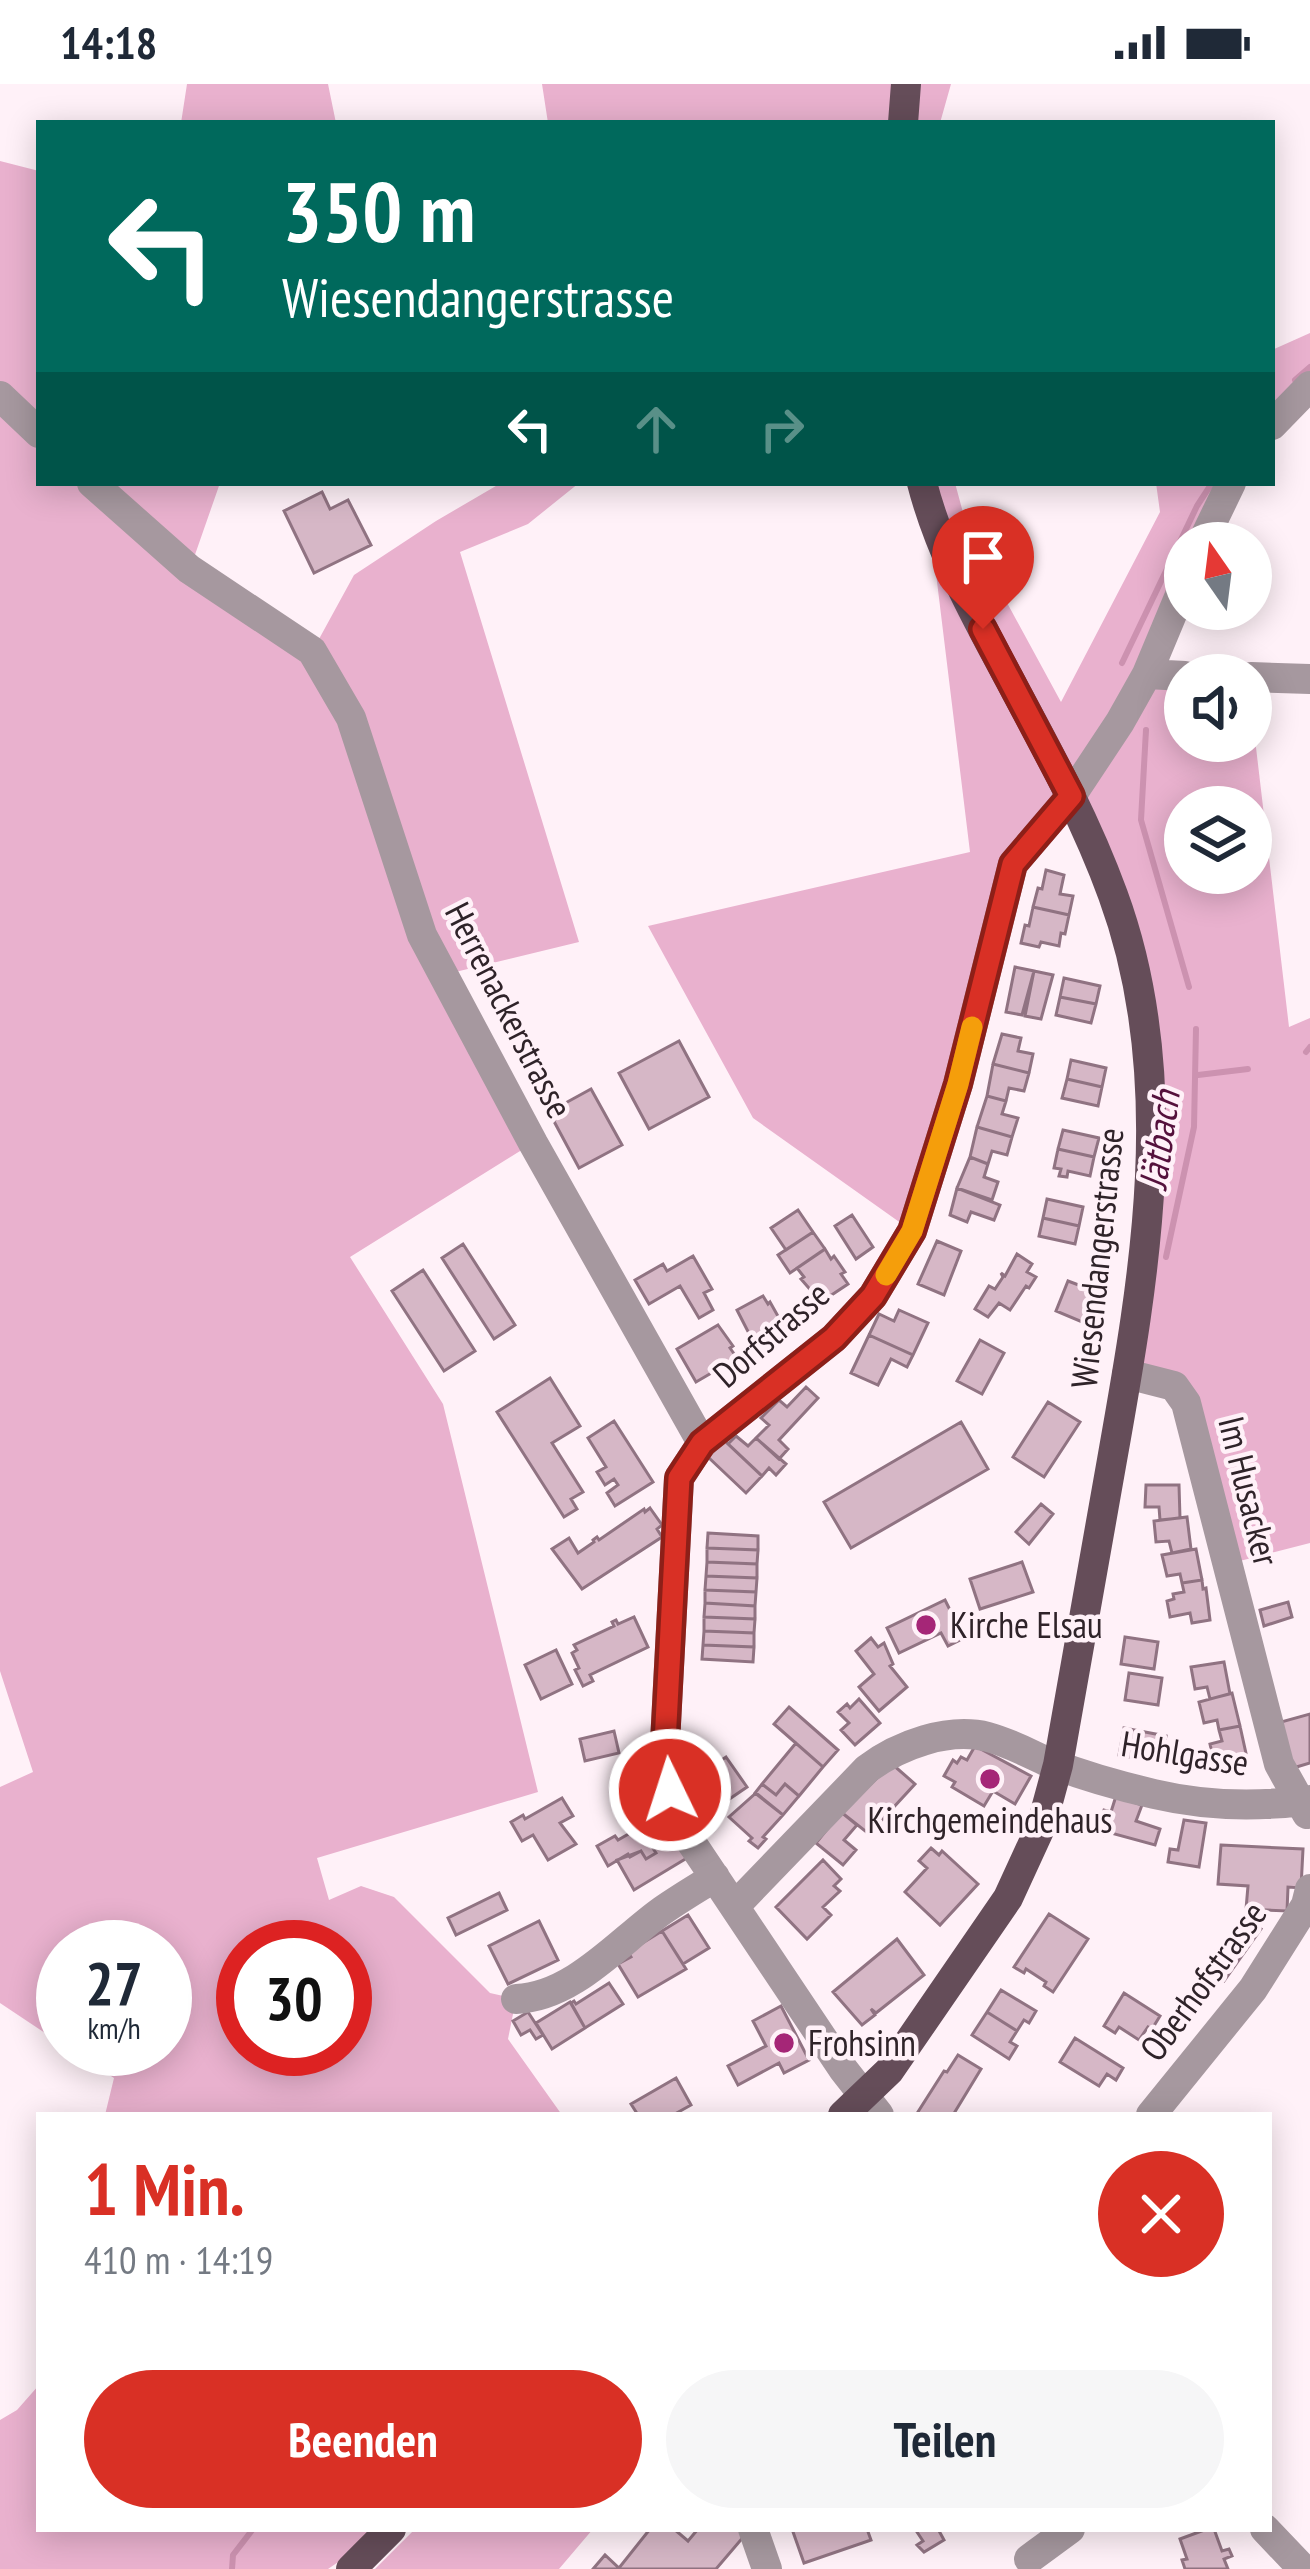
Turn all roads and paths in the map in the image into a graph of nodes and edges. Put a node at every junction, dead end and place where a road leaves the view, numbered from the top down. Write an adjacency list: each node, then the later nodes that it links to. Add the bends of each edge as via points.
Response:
1 (906, 84): 2 (main road)
2 (903, 120)
3 (1310, 386): 5 (street)
4 (0, 396): 6 (street)
5 (1275, 422)
6 (36, 430)
7 (95, 486): 18 (street, Herrenackerstrasse, via 189,569 312,650 351,718 422,935)
8 (923, 486): 16 (main road, Wiesendangerstrasse, via 964,593)
9 (1230, 486): 10 (street)
10 (1212, 522)
11 (1165, 630): 12 (street, Dorfstrasse)
12 (1147, 674): 13 (street); 16 (street, Dorfstrasse)
13 (1164, 675)
14 (1272, 678): 15 (street)
15 (1310, 679)
16 (1071, 796): 17 (main road, Wiesendangerstrasse, via 1125,929 1146,1018 1149,1190); 18 (street, Dorfstrasse, via 1013,864 912,1231 873,1296 834,1338)
17 (1127, 1374): 19 (main road, Wiesendangerstrasse); 20 (street, Im Husacker, via 1174,1386 1186,1403 1279,1764)
18 (702, 1443): 21 (street, Dorfstrasse, via 679,1478 664,1762 676,1818)
19 (1058, 1765): 20 (street, Hohlgasse, via 1156,1795); 23 (street, Hohlgasse, via 982,1736 947,1736 886,1755); 25 (main road, Wiesendangerstrasse, via 1007,1898)
20 (1307, 1807)
21 (715, 1877): 23 (street, Dorfstrasse); 24 (street, via 595,1966 535,1999)
22 (1310, 1889): 26 (street, Oberhofstrasse, via 1253,1989)
23 (736, 1906): 25 (street, Dorfstrasse)
24 (516, 1999)
25 (862, 2109)
26 (1153, 2112)
27 (388, 2532): 30 (main road)
28 (754, 2532): 31 (street)
29 (1267, 2532): 32 (street)
30 (351, 2569)
31 (766, 2569)
32 (1303, 2569)

